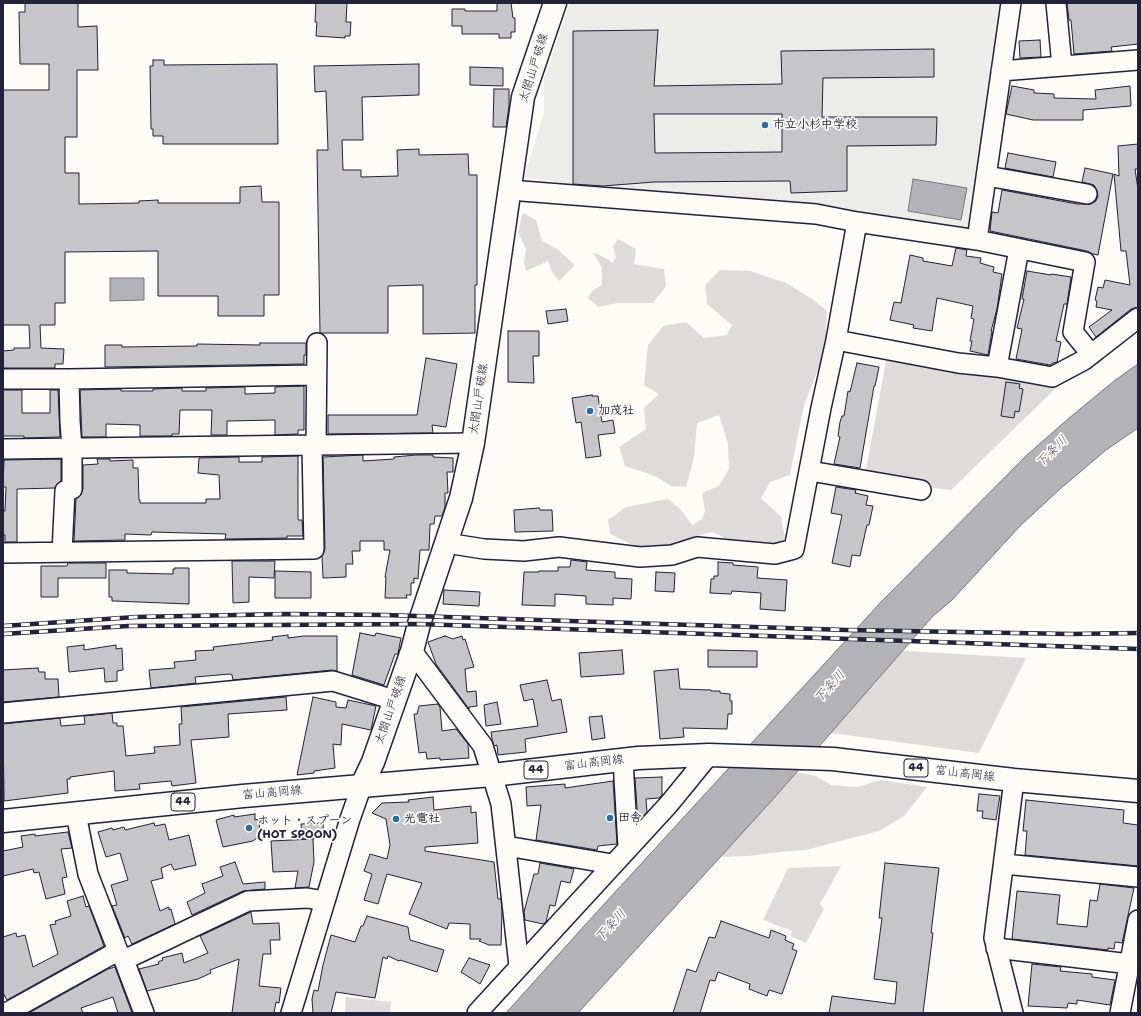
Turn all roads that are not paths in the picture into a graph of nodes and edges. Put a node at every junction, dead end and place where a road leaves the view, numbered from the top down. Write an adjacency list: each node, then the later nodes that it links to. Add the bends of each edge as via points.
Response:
1 (555, 3): 8 (main road, 太閤山戸破線, via 523,97)
2 (1011, 3): 6 (street)
3 (1056, 3): 5 (street)
4 (1138, 60): 5 (street)
5 (1062, 66): 6 (street)
6 (1001, 71): 7 (street)
7 (988, 176): 9 (street); 11 (street)
8 (509, 190): 10 (street, via 816,214); 21 (main road, 太閤山戸破線)
9 (1087, 194)
10 (857, 222): 11 (street); 14 (street)
11 (977, 240): 12 (street)
12 (1019, 248): 16 (street, via 1085,262 1073,332); 17 (street)
13 (1138, 318): 16 (street)
14 (836, 340): 17 (street); 25 (street)
15 (317, 343): 18 (street)
16 (1091, 354): 17 (street, via 1052,377)
17 (997, 367)
18 (316, 375): 20 (street); 22 (street)
19 (3, 379): 20 (street)
20 (69, 379): 23 (street)
21 (473, 443): 22 (street); 27 (main road, 太閤山戸破線, via 461,498)
22 (314, 445): 23 (street); 28 (street, via 314,549)
23 (72, 448): 24 (street); 28 (street, via 72,489 65,491)
24 (3, 449)
25 (810, 471): 26 (street); 27 (street, via 794,549 775,554 697,547 672,555 640,557 559,547 524,551 484,549)
26 (921, 490)
27 (446, 543): 30 (main road, 太閤山戸破線)
28 (62, 552): 29 (street)
29 (3, 553)
30 (412, 651): 31 (main road, 太閤山戸破線); 35 (street, via 483,746)
31 (394, 700): 32 (street, via 333,681); 37 (main road, 太閤山戸破線, via 373,762)
32 (3, 713)
33 (709, 755): 34 (main road, 富山高岡線 / 44); 36 (main road, 富山高岡線 / 44, via 818,758); 42 (street, via 669,804)
34 (623, 760): 35 (main road, 富山高岡線 / 44); 42 (street)
35 (492, 775): 37 (main road, 富山高岡線 / 44); 41 (street, via 501,804)
36 (1014, 780): 38 (main road, 富山高岡線 / 44); 44 (street)
37 (362, 785): 39 (main road, 富山高岡線 / 44); 46 (street)
38 (1138, 791)
39 (76, 814): 40 (main road, 富山高岡線 / 44); 49 (street, via 88,874)
40 (3, 821)
41 (506, 846): 43 (street); 50 (street)
42 (628, 847): 43 (street)
43 (612, 864): 50 (street)
44 (1004, 864): 45 (street); 48 (street, via 994,938)
45 (1138, 877)
46 (325, 901): 49 (street, via 308,898 248,901); 54 (street)
47 (1138, 920): 51 (street)
48 (996, 948): 51 (street); 56 (street)
49 (121, 956): 52 (street); 53 (street)
50 (519, 966): 55 (street)
51 (1132, 972): 57 (street)
52 (6, 1013)
53 (144, 1013)
54 (292, 1013)
55 (476, 1013)
56 (1013, 1013)
57 (1120, 1013)

